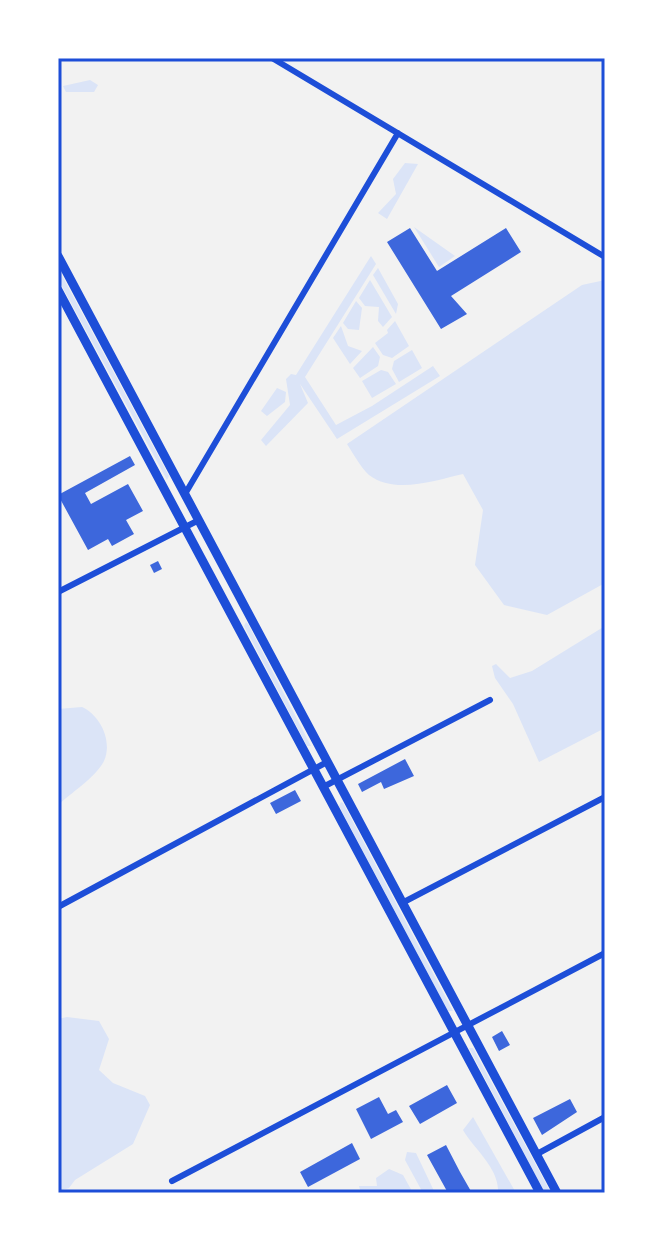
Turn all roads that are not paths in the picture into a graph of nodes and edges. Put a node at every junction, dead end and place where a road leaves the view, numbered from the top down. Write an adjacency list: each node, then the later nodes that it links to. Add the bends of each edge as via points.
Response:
1 (272, 58): 2 (street)
2 (398, 133): 4 (street); 6 (street)
3 (58, 256): 6 (main road)
4 (605, 257)
5 (58, 290): 8 (main road)
6 (185, 494): 7 (main road)
7 (199, 520): 8 (street); 11 (main road)
8 (185, 528): 9 (street); 12 (main road)
9 (58, 592)
10 (490, 700): 13 (street)
11 (327, 762): 12 (street); 13 (main road)
12 (314, 769): 14 (main road); 17 (street)
13 (337, 780): 14 (street); 16 (main road)
14 (323, 787): 20 (main road)
15 (605, 797): 16 (street)
16 (402, 903): 19 (main road)
17 (58, 907)
18 (605, 953): 19 (street)
19 (467, 1025): 20 (street); 22 (main road)
20 (453, 1032): 23 (street); 24 (main road)
21 (605, 1117): 22 (street)
22 (537, 1154): 25 (main road)
23 (172, 1181)
24 (540, 1193)
25 (557, 1193)

